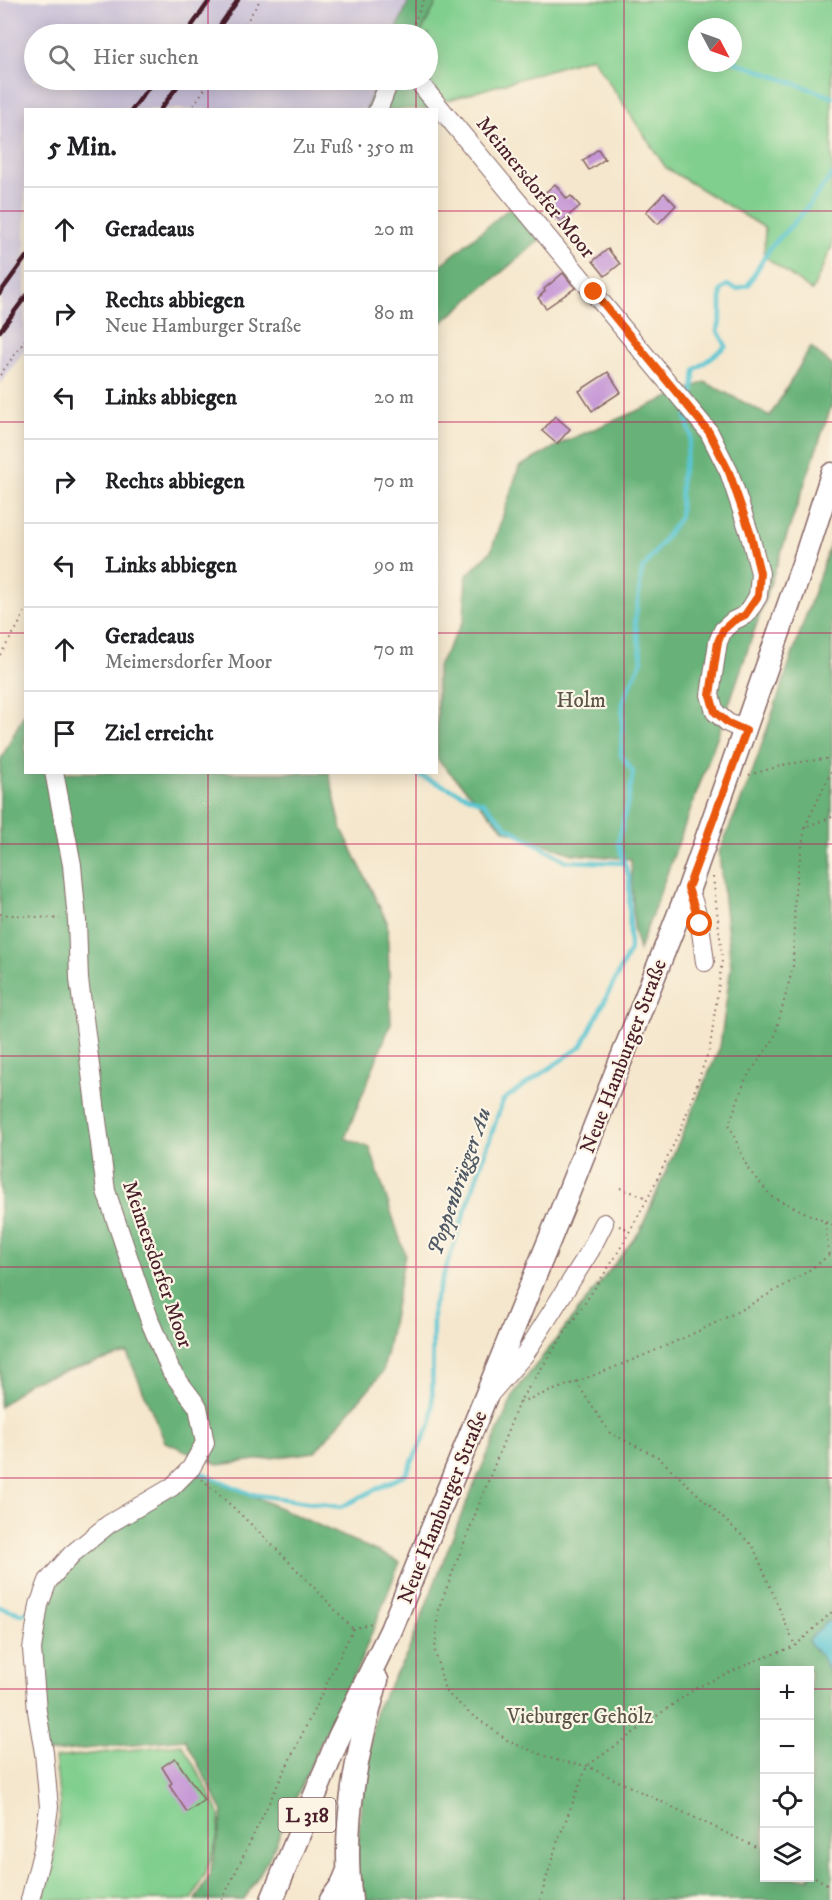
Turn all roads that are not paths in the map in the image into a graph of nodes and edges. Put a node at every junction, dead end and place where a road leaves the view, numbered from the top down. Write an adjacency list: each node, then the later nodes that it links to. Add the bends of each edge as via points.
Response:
1 (386, 90): 3 (street)
2 (425, 90): 5 (street, Meimersdorfer Moor, via 709,432 729,472 760,573 758,596 752,606 723,630 718,642 710,695 715,712)
3 (379, 108)
4 (832, 474): 5 (main road, Neue Hamburger Straße / L 318)
5 (746, 731): 7 (main road, Neue Hamburger Straße / L 318)
6 (54, 774): 14 (street, Meimersdorfer Moor, via 72,865 79,979 106,1191 155,1334 171,1371 198,1407 205,1443 191,1468 172,1487 109,1524 72,1554 48,1581 39,1605 32,1649 49,1807)
7 (688, 888): 8 (street, via 700,924); 10 (main road, Neue Hamburger Straße / L 318)
8 (705, 962)
9 (604, 1224): 10 (street, via 525,1354)
10 (485, 1400): 11 (main road, Neue Hamburger Straße / L 318)
11 (381, 1626): 12 (main road, via 354,1771); 13 (main road, L 318)
12 (347, 1873): 15 (main road); 16 (main road)
13 (272, 1898)
14 (30, 1900)
15 (331, 1900)
16 (351, 1900)

